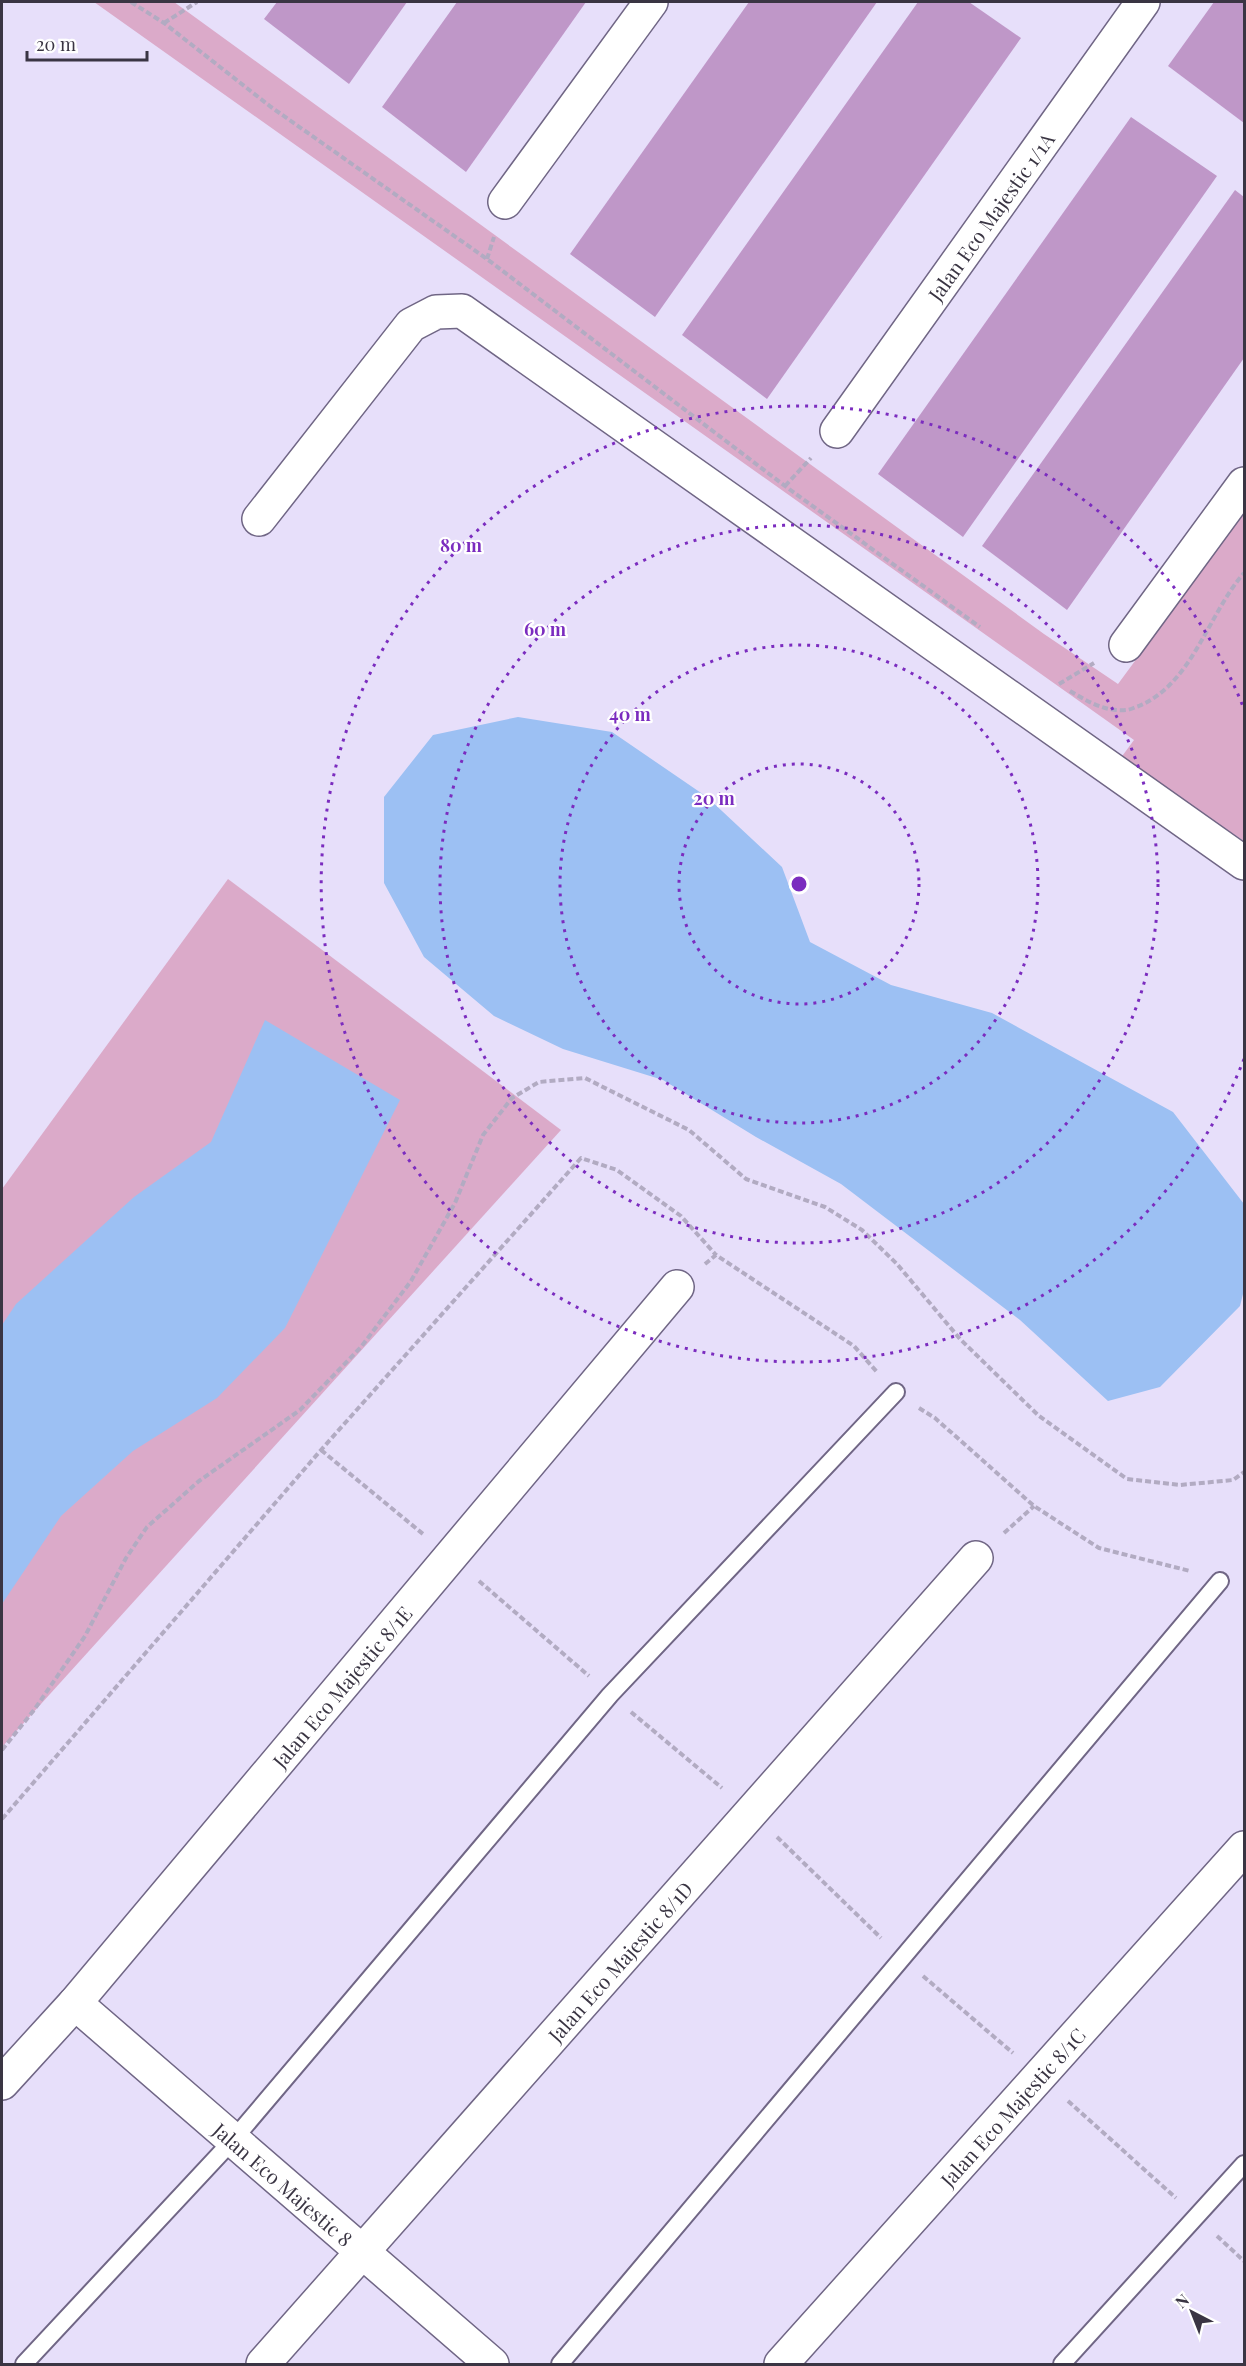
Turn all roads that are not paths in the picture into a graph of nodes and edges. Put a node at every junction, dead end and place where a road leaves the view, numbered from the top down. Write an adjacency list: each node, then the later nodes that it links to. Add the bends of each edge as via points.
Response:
1 (651, 2): 3 (street)
2 (1143, 2): 4 (street, Jalan Eco Majestic 1/1A)
3 (505, 202)
4 (837, 431)
5 (1245, 484): 7 (street)
6 (259, 519): 8 (street, via 411,325 436,312 462,311)
7 (1126, 645)
8 (1245, 863)
9 (677, 1287): 14 (street, Jalan Eco Majestic 8/1E)
10 (896, 1392): 16 (lane, via 610,1695)
11 (976, 1558): 18 (street, Jalan Eco Majestic 8/1D)
12 (1220, 1581): 22 (lane)
13 (1245, 1848): 23 (street, Jalan Eco Majestic 8/1C)
14 (75, 2003): 15 (street, Jalan Eco Majestic 8/1E); 16 (street, Jalan Eco Majestic 8)
15 (2, 2083)
16 (233, 2140): 18 (street, Jalan Eco Majestic 8); 19 (lane)
17 (1245, 2164): 24 (lane)
18 (362, 2252): 20 (street, Jalan Eco Majestic 8/1D); 21 (street, Jalan Eco Majestic 8)
19 (24, 2364)
20 (263, 2364)
21 (492, 2364)
22 (560, 2364)
23 (781, 2364)
24 (1062, 2364)

